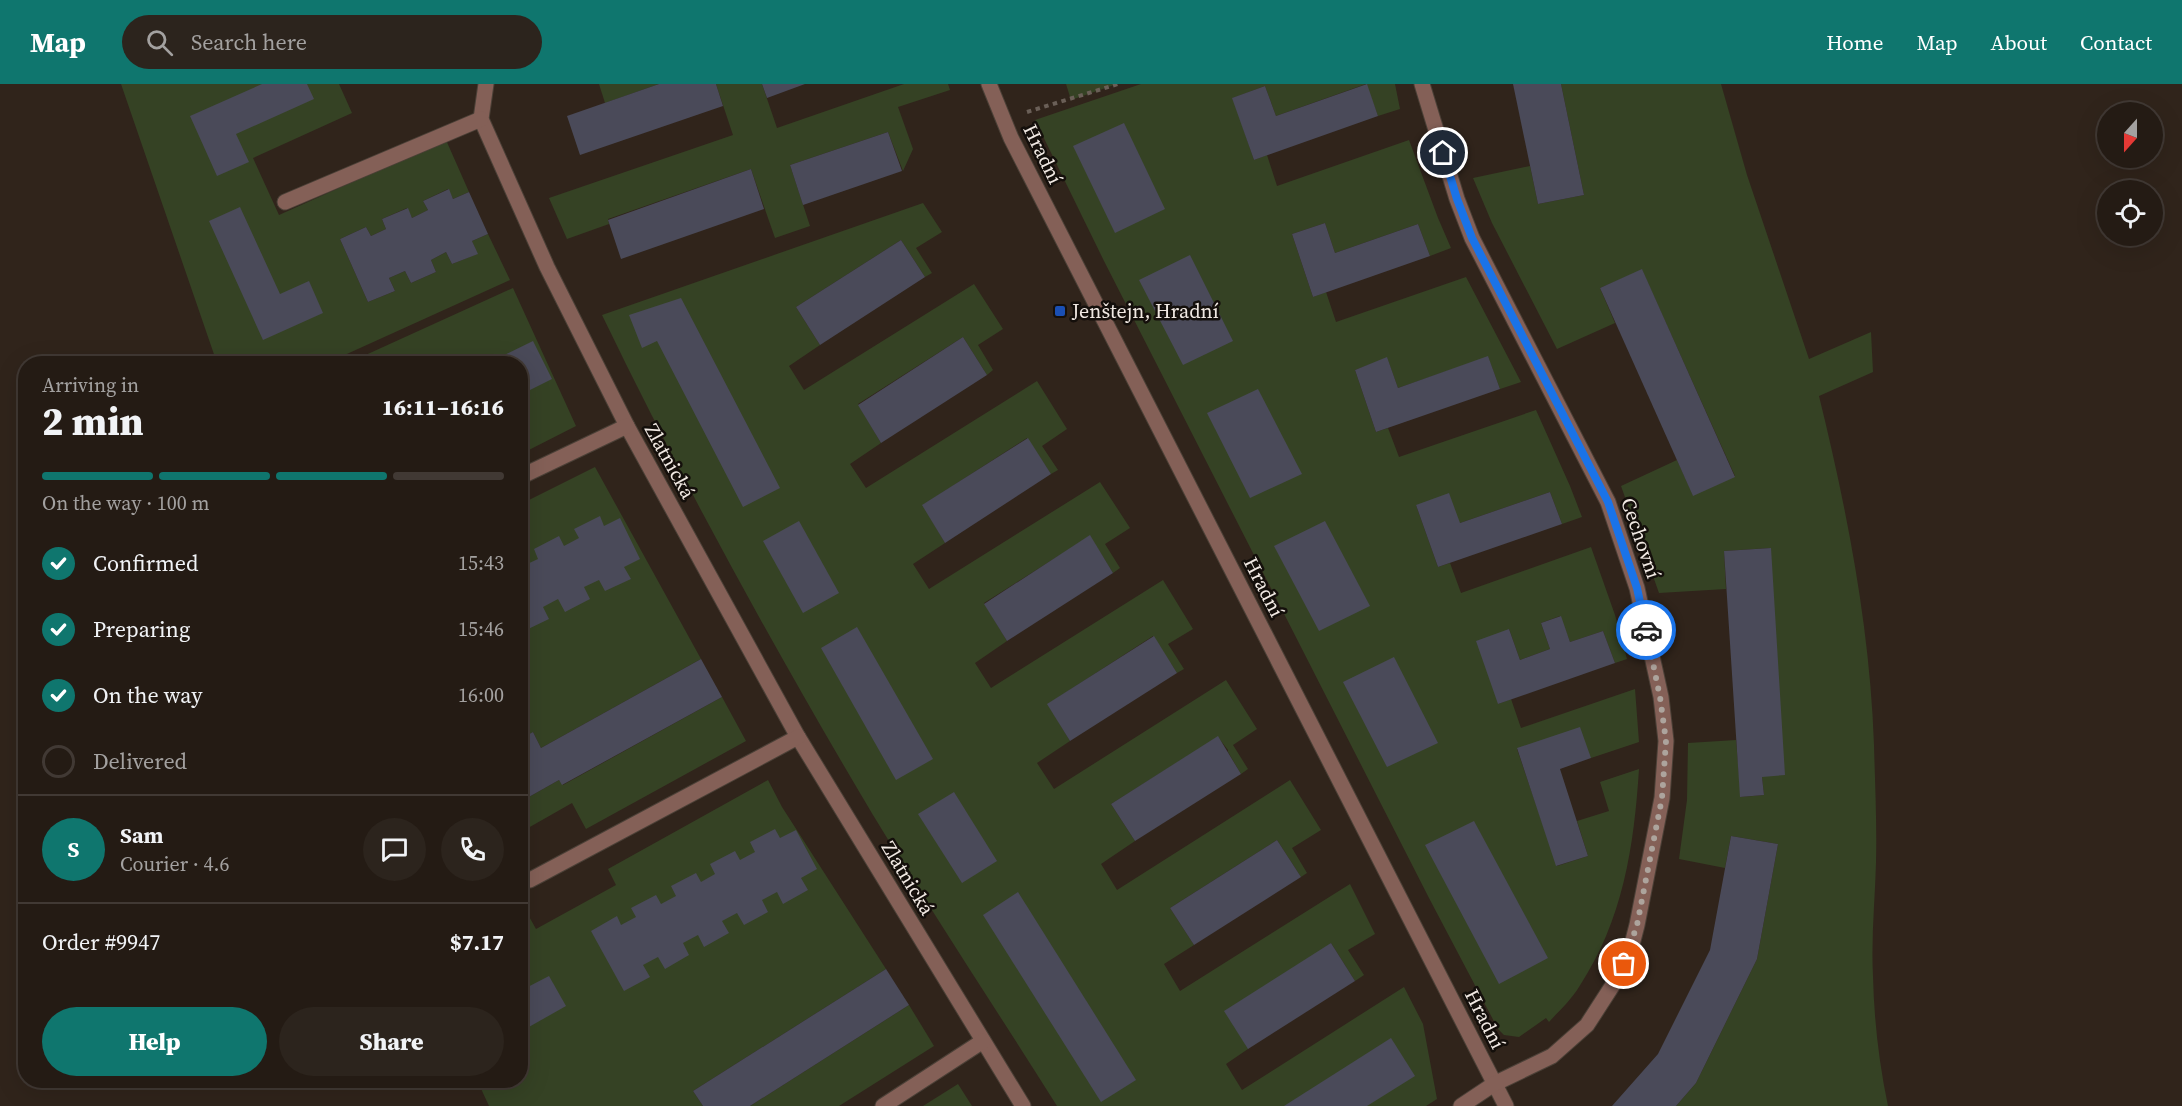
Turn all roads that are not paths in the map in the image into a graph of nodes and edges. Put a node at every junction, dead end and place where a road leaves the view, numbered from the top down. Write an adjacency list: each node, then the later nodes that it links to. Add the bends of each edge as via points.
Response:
1 (486, 84): 4 (street)
2 (989, 84): 11 (street, Hradní, via 1011,138)
3 (1422, 84): 11 (street, Cechovní, via 1472,238 1608,502 1637,588 1666,741 1662,798 1637,925 1618,977 1587,1025 1552,1056)
4 (481, 119): 5 (street); 6 (street, Zlatnická, via 547,267)
5 (285, 202)
6 (627, 426): 7 (street, Zlatnická); 8 (street, Zlatnická)
7 (528, 473)
8 (798, 737): 9 (street); 10 (street, Zlatnická)
9 (530, 880)
10 (983, 1041): 12 (street); 13 (street, Zlatnická)
11 (1494, 1084): 14 (street); 15 (street, Hradní)
12 (884, 1106)
13 (1023, 1106)
14 (1461, 1106)
15 (1506, 1106)

